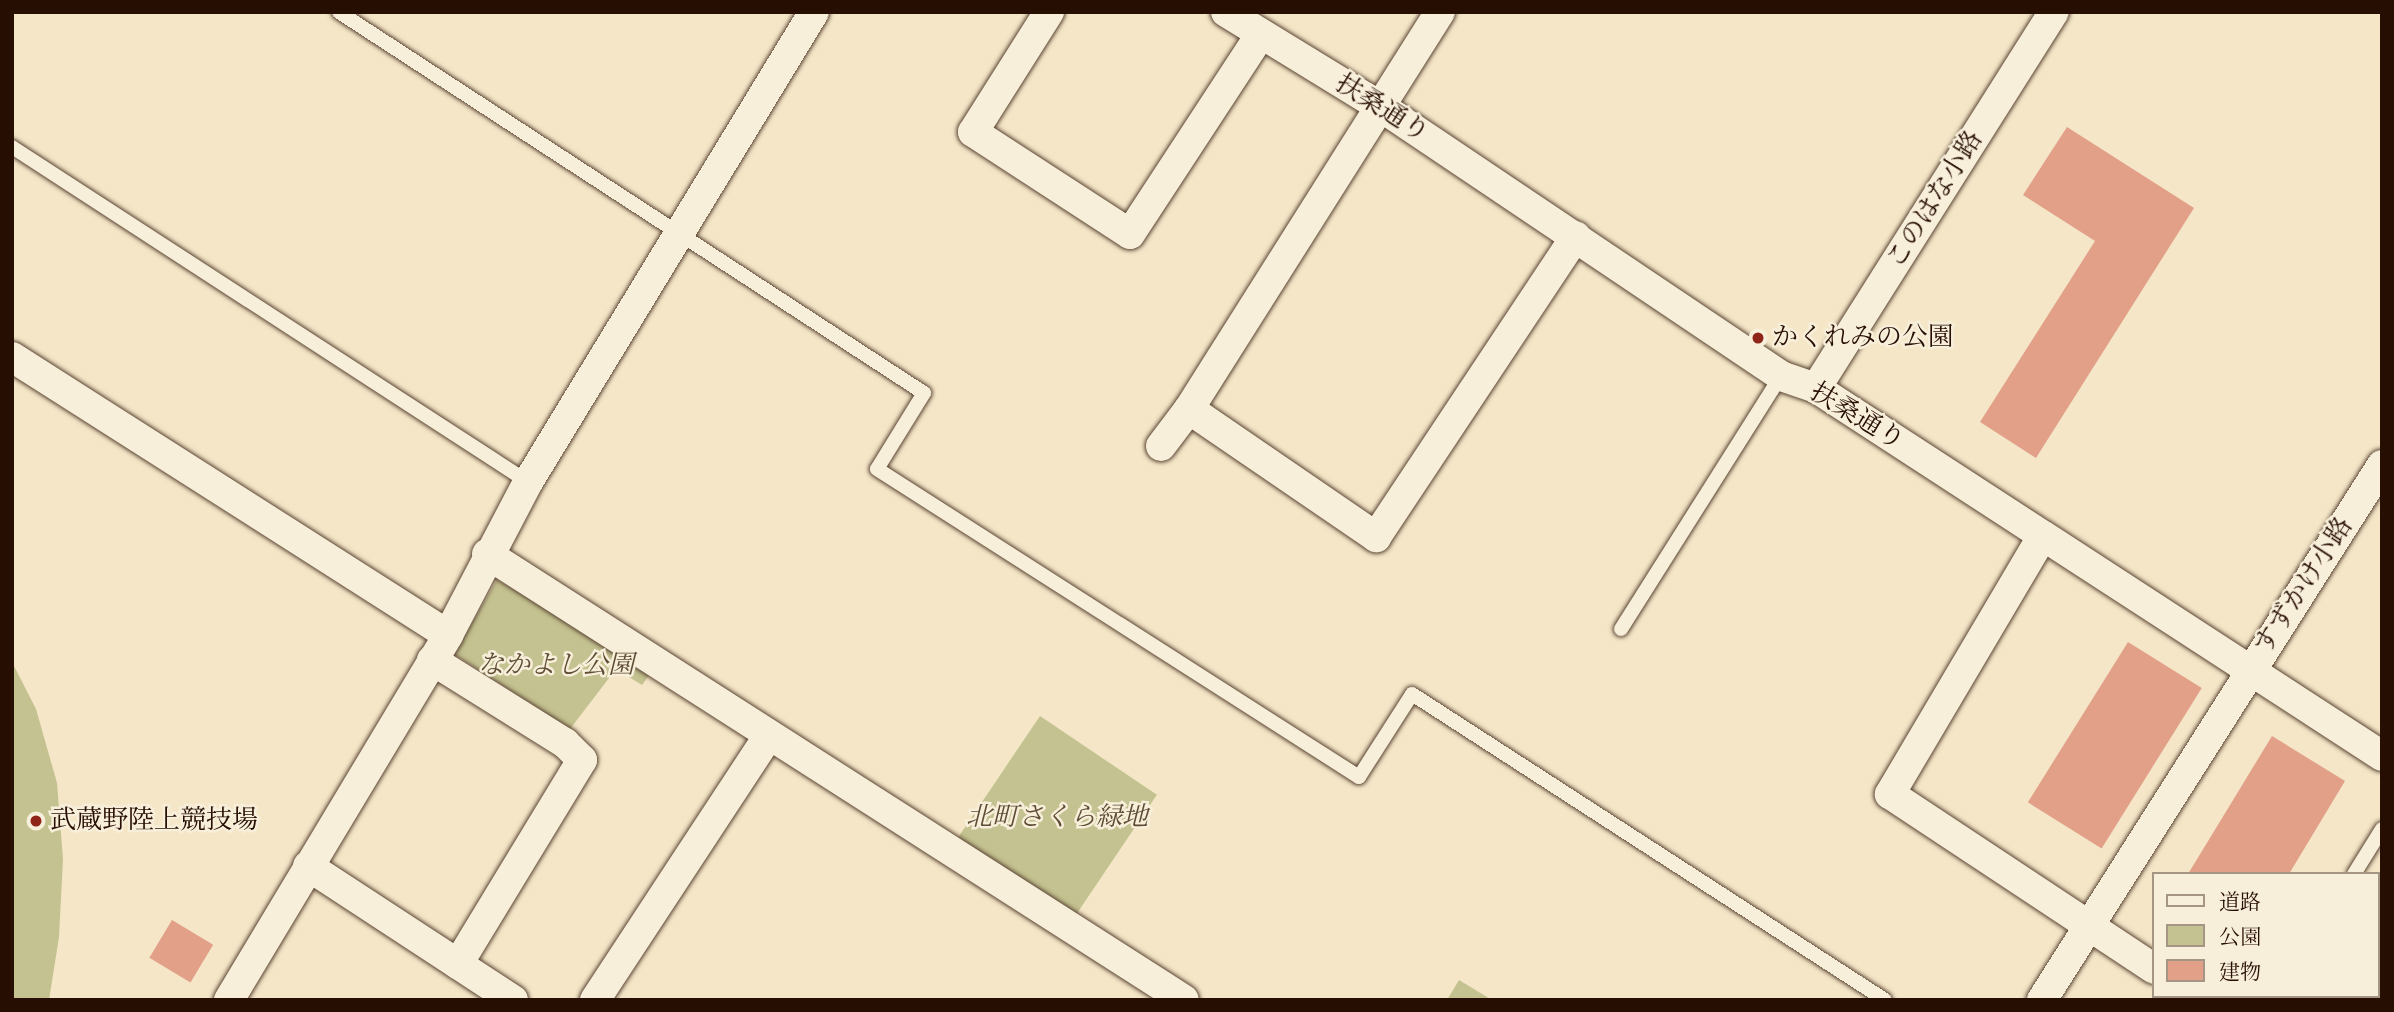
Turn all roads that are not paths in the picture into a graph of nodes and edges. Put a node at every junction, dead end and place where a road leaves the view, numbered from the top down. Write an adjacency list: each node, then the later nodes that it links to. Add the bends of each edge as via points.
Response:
1 (339, 12): 10 (lane)
2 (1049, 12): 7 (street, via 973,132 1130,234)
3 (1226, 12): 7 (street, 扶桑通り)
4 (1440, 12): 8 (street)
5 (2054, 12): 14 (street, このはな小路)
6 (805, 16): 10 (street)
7 (1261, 34): 8 (street, 扶桑通り)
8 (1381, 107): 11 (street, 扶桑通り); 15 (street)
9 (12, 147): 18 (lane)
10 (678, 232): 18 (street); 37 (lane, via 924,393 877,470 1359,777 1412,694)
11 (1576, 236): 13 (street, 扶桑通り); 15 (street, via 1376,537)
12 (12, 357): 22 (street)
13 (1781, 376): 14 (street, 扶桑通り); 21 (lane)
14 (1816, 388): 19 (street, 扶桑通り)
15 (1189, 409): 16 (street)
16 (1161, 446)
17 (2382, 465): 24 (street, すずかけ小路)
18 (528, 482): 20 (street)
19 (2042, 537): 24 (street, 扶桑通り); 30 (street, via 1890,794)
20 (487, 554): 22 (street); 25 (street)
21 (1621, 629)
22 (448, 635): 23 (street)
23 (432, 660): 28 (street); 31 (street, via 565,743 582,760)
24 (2249, 671): 26 (street, 扶桑通り); 30 (street, すずかけ小路)
25 (768, 737): 35 (street); 36 (street)
26 (2382, 755)
27 (2382, 829): 29 (lane)
28 (307, 866): 31 (street); 33 (street)
29 (2355, 872)
30 (2088, 926): 32 (street); 38 (street, すずかけ小路)
31 (458, 964): 34 (street)
32 (2152, 968)
33 (229, 1000)
34 (513, 1000)
35 (594, 1000)
36 (1184, 1000)
37 (1885, 1000)
38 (2042, 1000)

